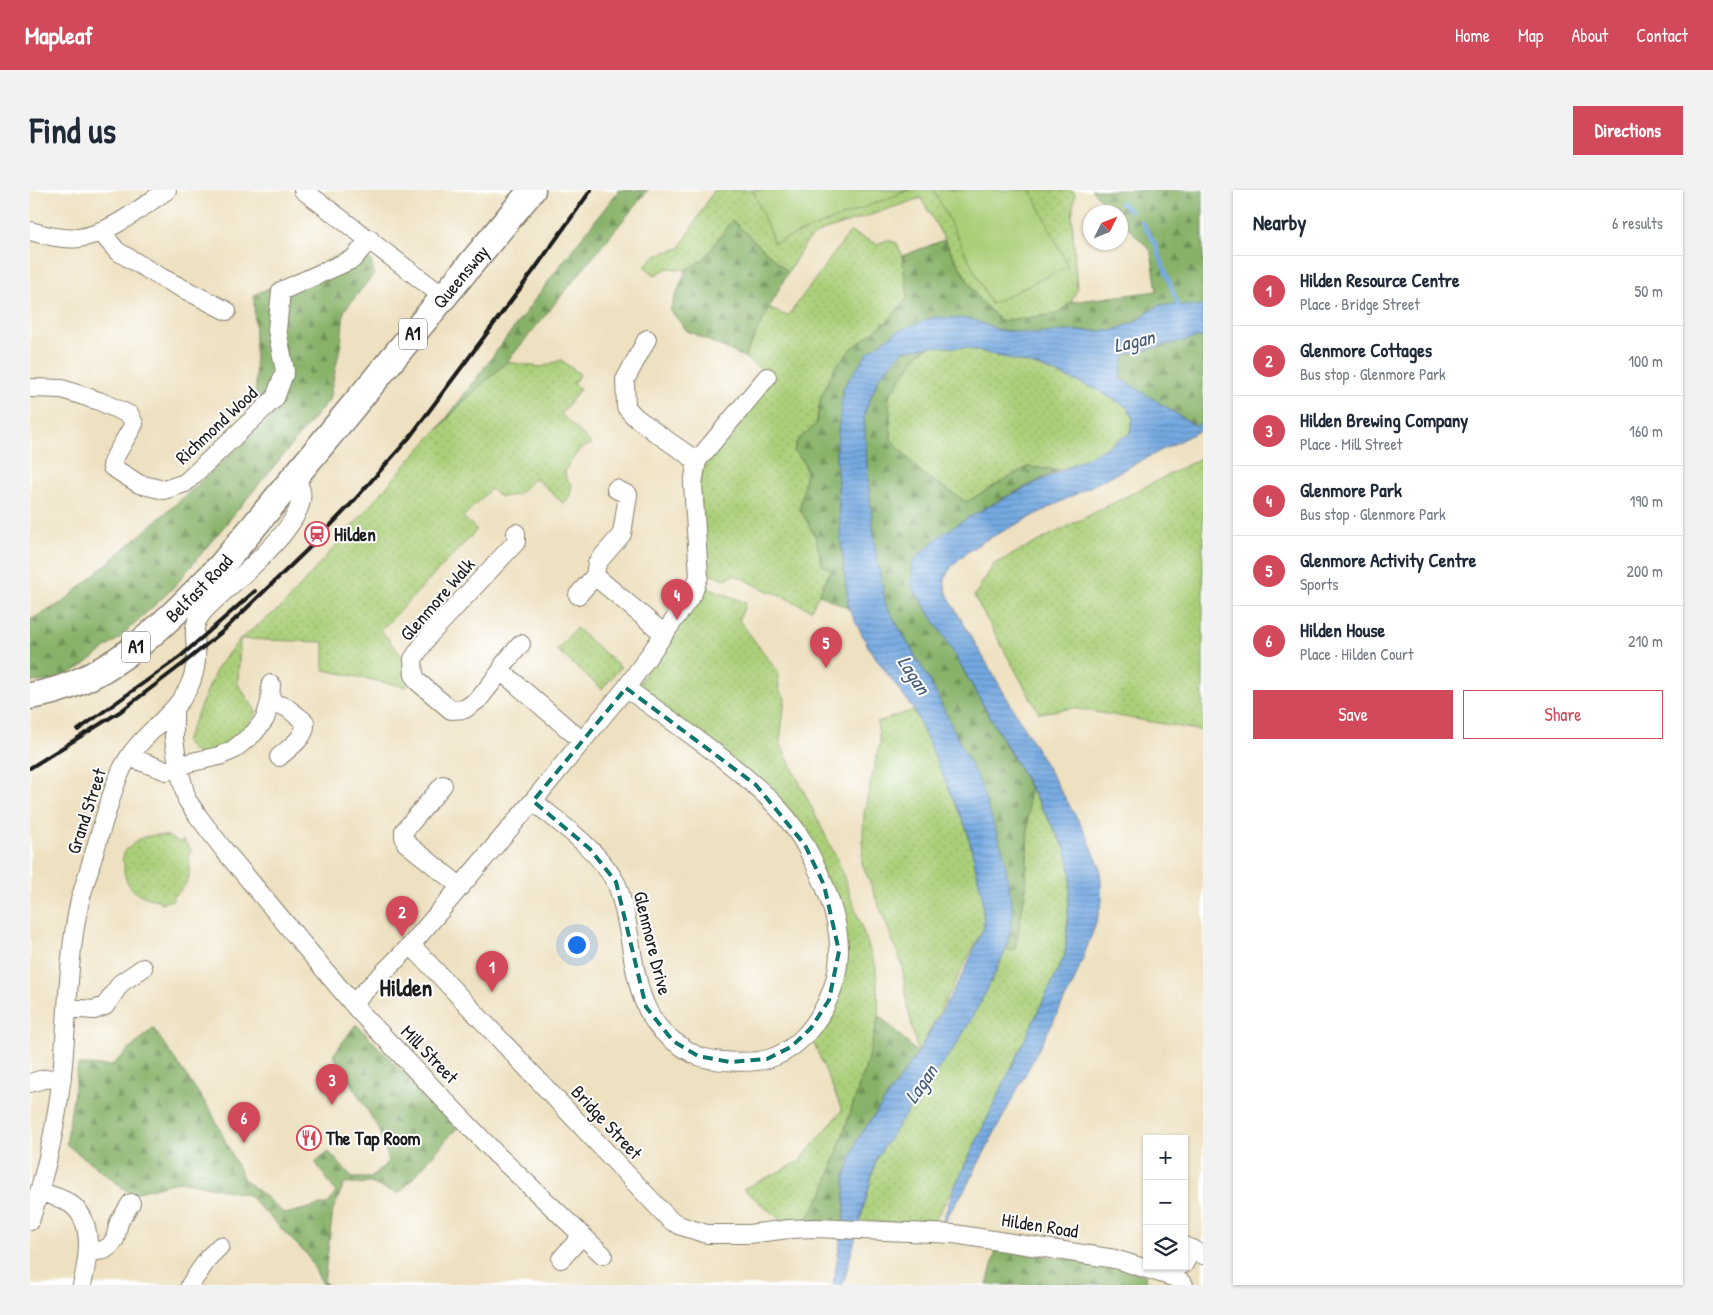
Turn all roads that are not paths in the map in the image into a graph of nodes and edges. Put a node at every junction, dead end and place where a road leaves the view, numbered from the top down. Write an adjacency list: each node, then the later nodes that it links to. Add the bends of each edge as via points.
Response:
1 (167, 190): 5 (street)
2 (303, 190): 6 (street)
3 (532, 190): 7 (highway, Queensway / A1)
4 (30, 231): 5 (street, via 79,238)
5 (100, 231): 8 (street, via 117,251)
6 (370, 239): 7 (street); 11 (street, Richmond Wood, via 353,259 281,292 277,330 285,371 275,398 185,483 164,490 138,484 112,467 134,424 130,415 62,390)
7 (444, 297): 13 (highway, Queensway / A1)
8 (227, 311)
9 (647, 339): 12 (street, via 632,350 625,380 626,407 654,432)
10 (767, 377): 12 (street)
11 (30, 388)
12 (697, 461): 18 (street, via 693,484 699,576 693,593)
13 (293, 478): 23 (highway, Belfast Road / A1, via 221,566 144,641 79,683); 25 (street, Grand Street, via 302,496 300,509 272,546 208,606 197,621 194,630 196,666 186,692)
14 (616, 489): 16 (street, via 628,495 622,534 598,563)
15 (516, 533): 20 (street, Glenmore Walk, via 516,542 430,634 413,659 418,682 451,710 465,709 479,699)
16 (595, 576): 17 (street); 18 (street)
17 (578, 595)
18 (663, 633): 22 (street)
19 (521, 644): 20 (street, Glenmore Walk)
20 (501, 671): 26 (street)
21 (272, 684): 24 (street)
22 (626, 688): 26 (street); 31 (street, Glenmore Drive, via 756,784 805,845 824,885 839,951 836,979 829,1000 811,1028 791,1047 767,1059 730,1062 698,1056 673,1041 657,1025 639,988 627,917 616,882 590,849)
23 (30, 696)
24 (270, 702): 28 (street, via 286,707 305,722 303,735); 29 (street, via 265,719 233,750)
25 (174, 710): 27 (street, Grand Street, via 145,736); 29 (street, Mill Street)
26 (582, 741): 31 (street)
27 (128, 757): 29 (street, via 167,770); 36 (street, Grand Street, via 118,778 80,900)
28 (280, 757)
29 (178, 766): 35 (street, Mill Street, via 187,800 198,816)
30 (443, 785): 32 (street, via 404,831 404,836 406,843)
31 (534, 801): 32 (street)
32 (461, 887): 33 (street)
33 (411, 946): 35 (street); 42 (street, Bridge Street, via 670,1220 707,1234 815,1228)
34 (144, 968): 36 (street, via 121,983 105,1006 94,1010)
35 (353, 1003): 43 (street, Mill Street, via 497,1155)
36 (67, 1008): 37 (street, Grand Street)
37 (62, 1078): 38 (street); 39 (street, Grand Street)
38 (30, 1083)
39 (40, 1192): 41 (street, Grand Street); 45 (street, via 62,1199 76,1209 85,1224)
40 (132, 1203): 45 (street, via 110,1246)
41 (30, 1221)
42 (883, 1231): 48 (street, Hilden Road, via 946,1233)
43 (581, 1237): 46 (street, Mill Street); 47 (street)
44 (220, 1246): 50 (street)
45 (88, 1252): 49 (street)
46 (603, 1255)
47 (561, 1260)
48 (1143, 1261)
49 (82, 1285)
50 (190, 1285)

